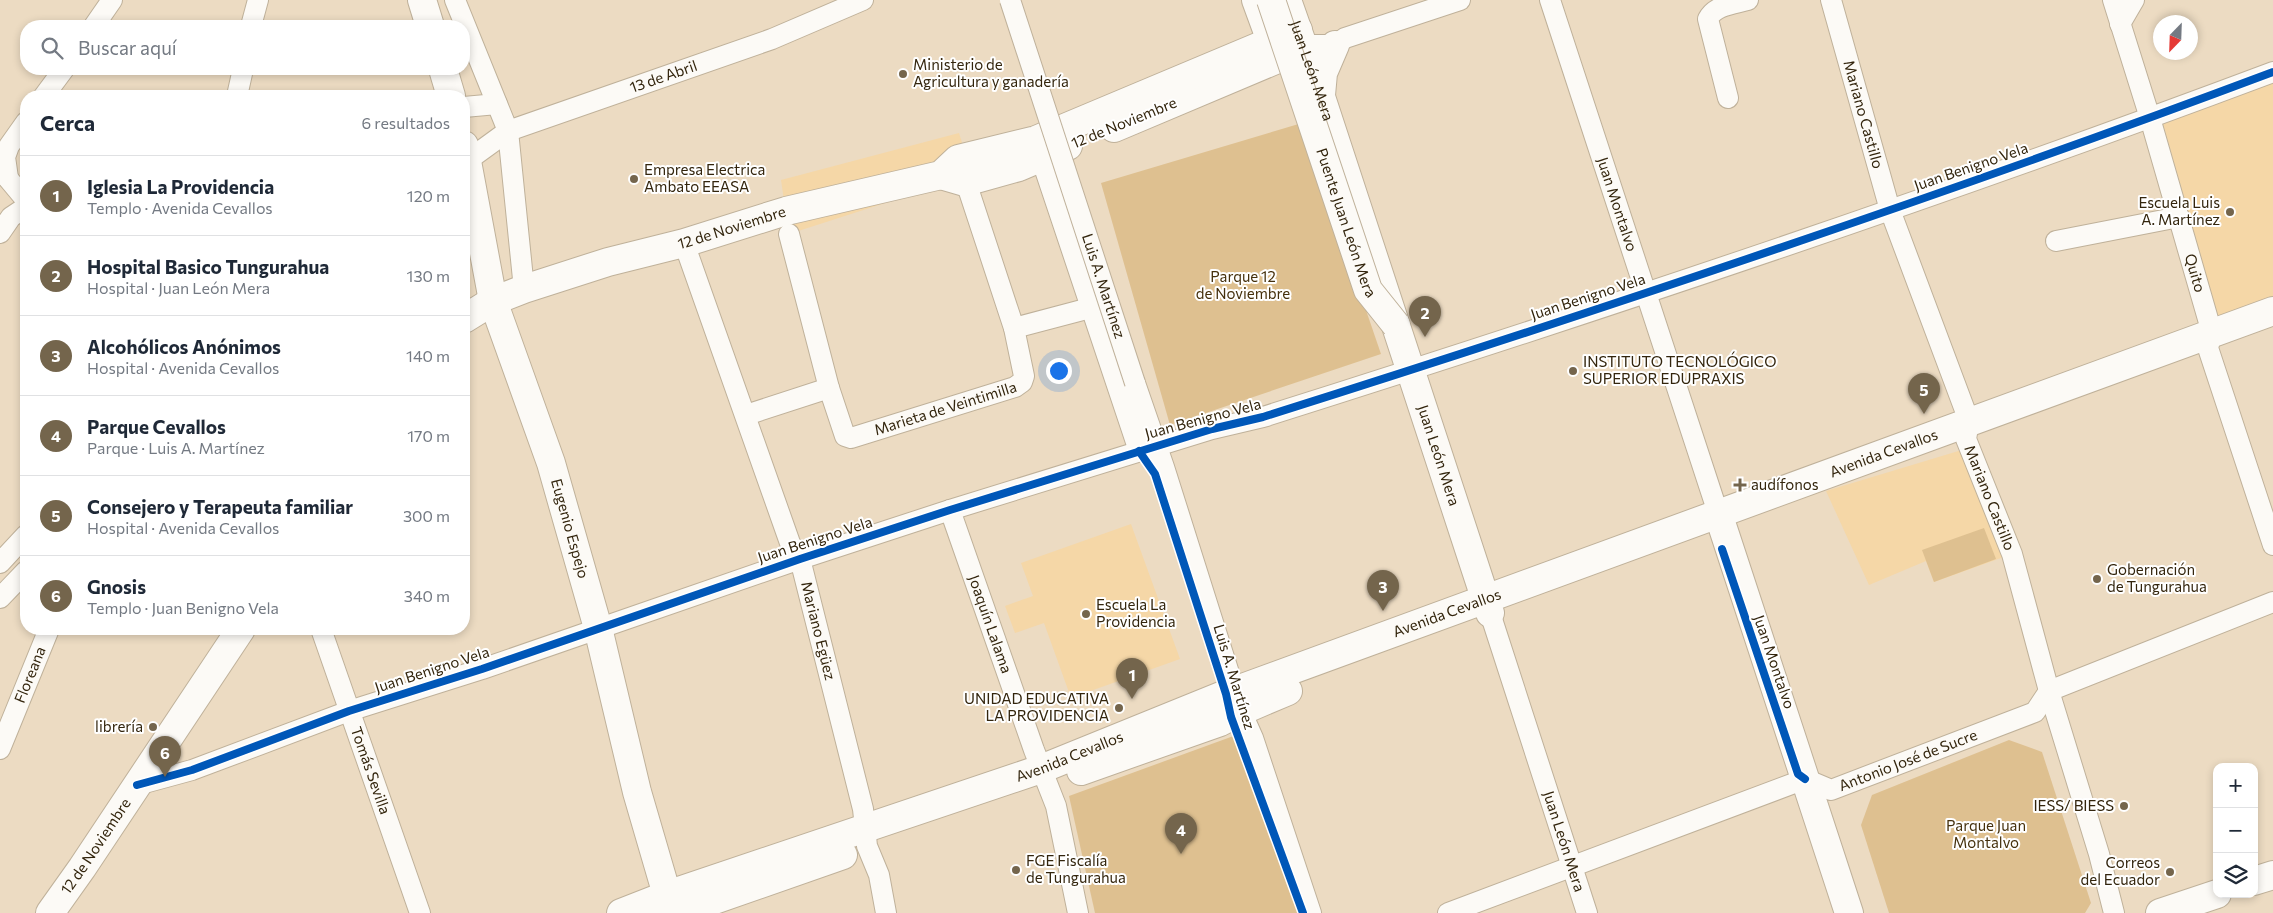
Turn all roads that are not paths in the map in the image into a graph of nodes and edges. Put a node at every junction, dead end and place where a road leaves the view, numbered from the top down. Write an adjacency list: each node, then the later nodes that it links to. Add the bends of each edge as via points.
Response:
1 (112, 0): 16 (street)
2 (258, 0): 17 (street)
3 (422, 0): 18 (street)
4 (455, 0): 19 (street)
5 (863, 0): 38 (street, 13 de Abril, via 772,39)
6 (1010, 0): 66 (street, Luis A. Martínez, bridge, via 1135,383)
7 (1256, 0): 23 (street, Juan León Mera)
8 (1271, 0): 59 (street, Puente Juan León Mera, bridge, via 1368,290)
9 (1287, 0): 22 (street, Juan León Mera)
10 (1460, 0): 24 (street)
11 (1550, 0): 53 (street, Juan Montalvo)
12 (1748, 0): 33 (street, via 1717,8 1708,19)
13 (1831, 0): 45 (street, Mariano Castillo)
14 (2112, 0): 20 (street, Quito)
15 (2134, 0): 20 (street)
16 (98, 20)
17 (253, 20)
18 (428, 20)
19 (463, 20)
20 (2120, 24): 36 (street, Quito)
21 (470, 37): 34 (street)
22 (1300, 38): 23 (street, 12 de Noviembre); 24 (street, via 1329,32); 32 (street, Juan León Mera); 39 (street, 12 de Noviembre, via 1280,58 1162,109)
23 (1271, 41): 39 (street, 12 de Noviembre)
24 (1340, 42): 32 (street, via 1323,73)
25 (2273, 72): 36 (street, Juan Benigno Vela)
26 (60, 75): 29 (street)
27 (242, 75): 30 (street)
28 (445, 75): 31 (street)
29 (48, 90)
30 (238, 90)
31 (449, 90)
32 (1321, 97): 59 (street, Juan León Mera)
33 (1728, 98)
34 (497, 104): 35 (street); 38 (street)
35 (470, 106)
36 (2150, 118): 45 (street, Juan Benigno Vela); 47 (street, Quito)
37 (20, 130): 42 (street, via 9,146)
38 (508, 131): 40 (street, 13 de Abril); 52 (street)
39 (1038, 148): 41 (street, 12 de Noviembre, via 1019,167); 55 (street, Luis A. Martínez)
40 (470, 153)
41 (955, 172): 51 (street, 12 de Noviembre, via 786,211); 60 (street, Marieta de Veintimilla)
42 (4, 173): 44 (street)
43 (470, 182): 54 (street, Eugenio Espejo)
44 (20, 193)
45 (1890, 210): 53 (street, Juan Benigno Vela); 65 (street, Mariano Castillo)
46 (20, 211): 48 (street, via 11,217)
47 (2179, 217): 50 (street); 61 (street, Quito)
48 (0, 233)
49 (789, 234): 63 (street, Marieta de Veintimilla)
50 (2056, 241)
51 (684, 243): 52 (street, 12 de Noviembre, via 608,262); 64 (street, Mariano Egüez)
52 (524, 289): 54 (street, 12 de Noviembre)
53 (1647, 293): 62 (street, Juan Benigno Vela); 68 (street, Juan Montalvo)
54 (493, 301): 57 (street, 12 de Noviembre); 77 (street, Eugenio Espejo, via 551,463)
55 (1090, 308): 60 (street); 66 (street, Luis A. Martínez)
56 (2273, 311): 61 (street, Avenida Cevallos)
57 (470, 315)
58 (2273, 324): 61 (street, Avenida Cevallos)
59 (1396, 325): 62 (street, Juan León Mera)
60 (1014, 328): 63 (street, Marieta de Veintimilla, via 1024,376 1015,387 851,438 842,431)
61 (2210, 340): 65 (street, Avenida Cevallos); 70 (street, Quito)
62 (1412, 370): 66 (street, Juan Benigno Vela, via 1263,417); 76 (street, Juan León Mera)
63 (829, 388): 64 (street)
64 (746, 415): 71 (street, Mariano Egüez, via 790,543)
65 (1968, 430): 68 (street, Avenida Cevallos); 81 (street, Mariano Castillo, via 2012,554)
66 (1148, 448): 67 (street, Juan Benigno Vela); 82 (street, Luis A. Martínez)
67 (950, 510): 71 (street, Juan Benigno Vela); 85 (street, Joaquín Lalama)
68 (1720, 521): 76 (street, Avenida Cevallos); 86 (street, Juan Montalvo)
69 (20, 541): 72 (street)
70 (2273, 545)
71 (800, 559): 77 (street, Juan Benigno Vela); 88 (street, Mariano Egüez, via 860,800)
72 (0, 563)
73 (20, 578): 74 (street)
74 (0, 598)
75 (2273, 602): 81 (street)
76 (1488, 606): 82 (street, Avenida Cevallos); 89 (street, Juan León Mera)
77 (598, 628): 83 (street, Juan Benigno Vela); 93 (street, Eugenio Espejo, via 637,792)
78 (47, 635): 84 (street, Floreana)
79 (237, 635): 87 (street, 12 de Noviembre)
80 (323, 635): 83 (street, Tomás Sevilla)
81 (2049, 691): 86 (street, Antonio José de Sucre, via 2035,712 1831,790); 103 (street, Mariano Castillo)
82 (1239, 701): 85 (street, Avenida Cevallos, via 1226,694); 99 (street, Luis A. Martínez)
83 (349, 711): 87 (street, Juan Benigno Vela, via 192,770); 95 (street, Tomás Sevilla)
84 (0, 749)
85 (1044, 776): 88 (street, Avenida Cevallos); 98 (street, Joaquín Lalama, via 1056,806)
86 (1806, 779): 89 (street); 102 (street, Juan Montalvo)
87 (137, 784): 94 (street, 12 de Noviembre)
88 (866, 836): 93 (street, Avenida Cevallos); 97 (street, Mariano Egüez, via 879,875)
89 (1572, 865): 100 (street); 101 (street, Juan León Mera)
90 (2273, 875): 91 (street)
91 (2258, 880)
92 (2213, 895): 104 (street)
93 (672, 907): 96 (street, Avenida Cevallos)
94 (50, 913)
95 (420, 913)
96 (621, 913)
97 (886, 913)
98 (1078, 913)
99 (1311, 913)
100 (1448, 913)
101 (1588, 913)
102 (1849, 913)
103 (2114, 913)
104 (2160, 913)

